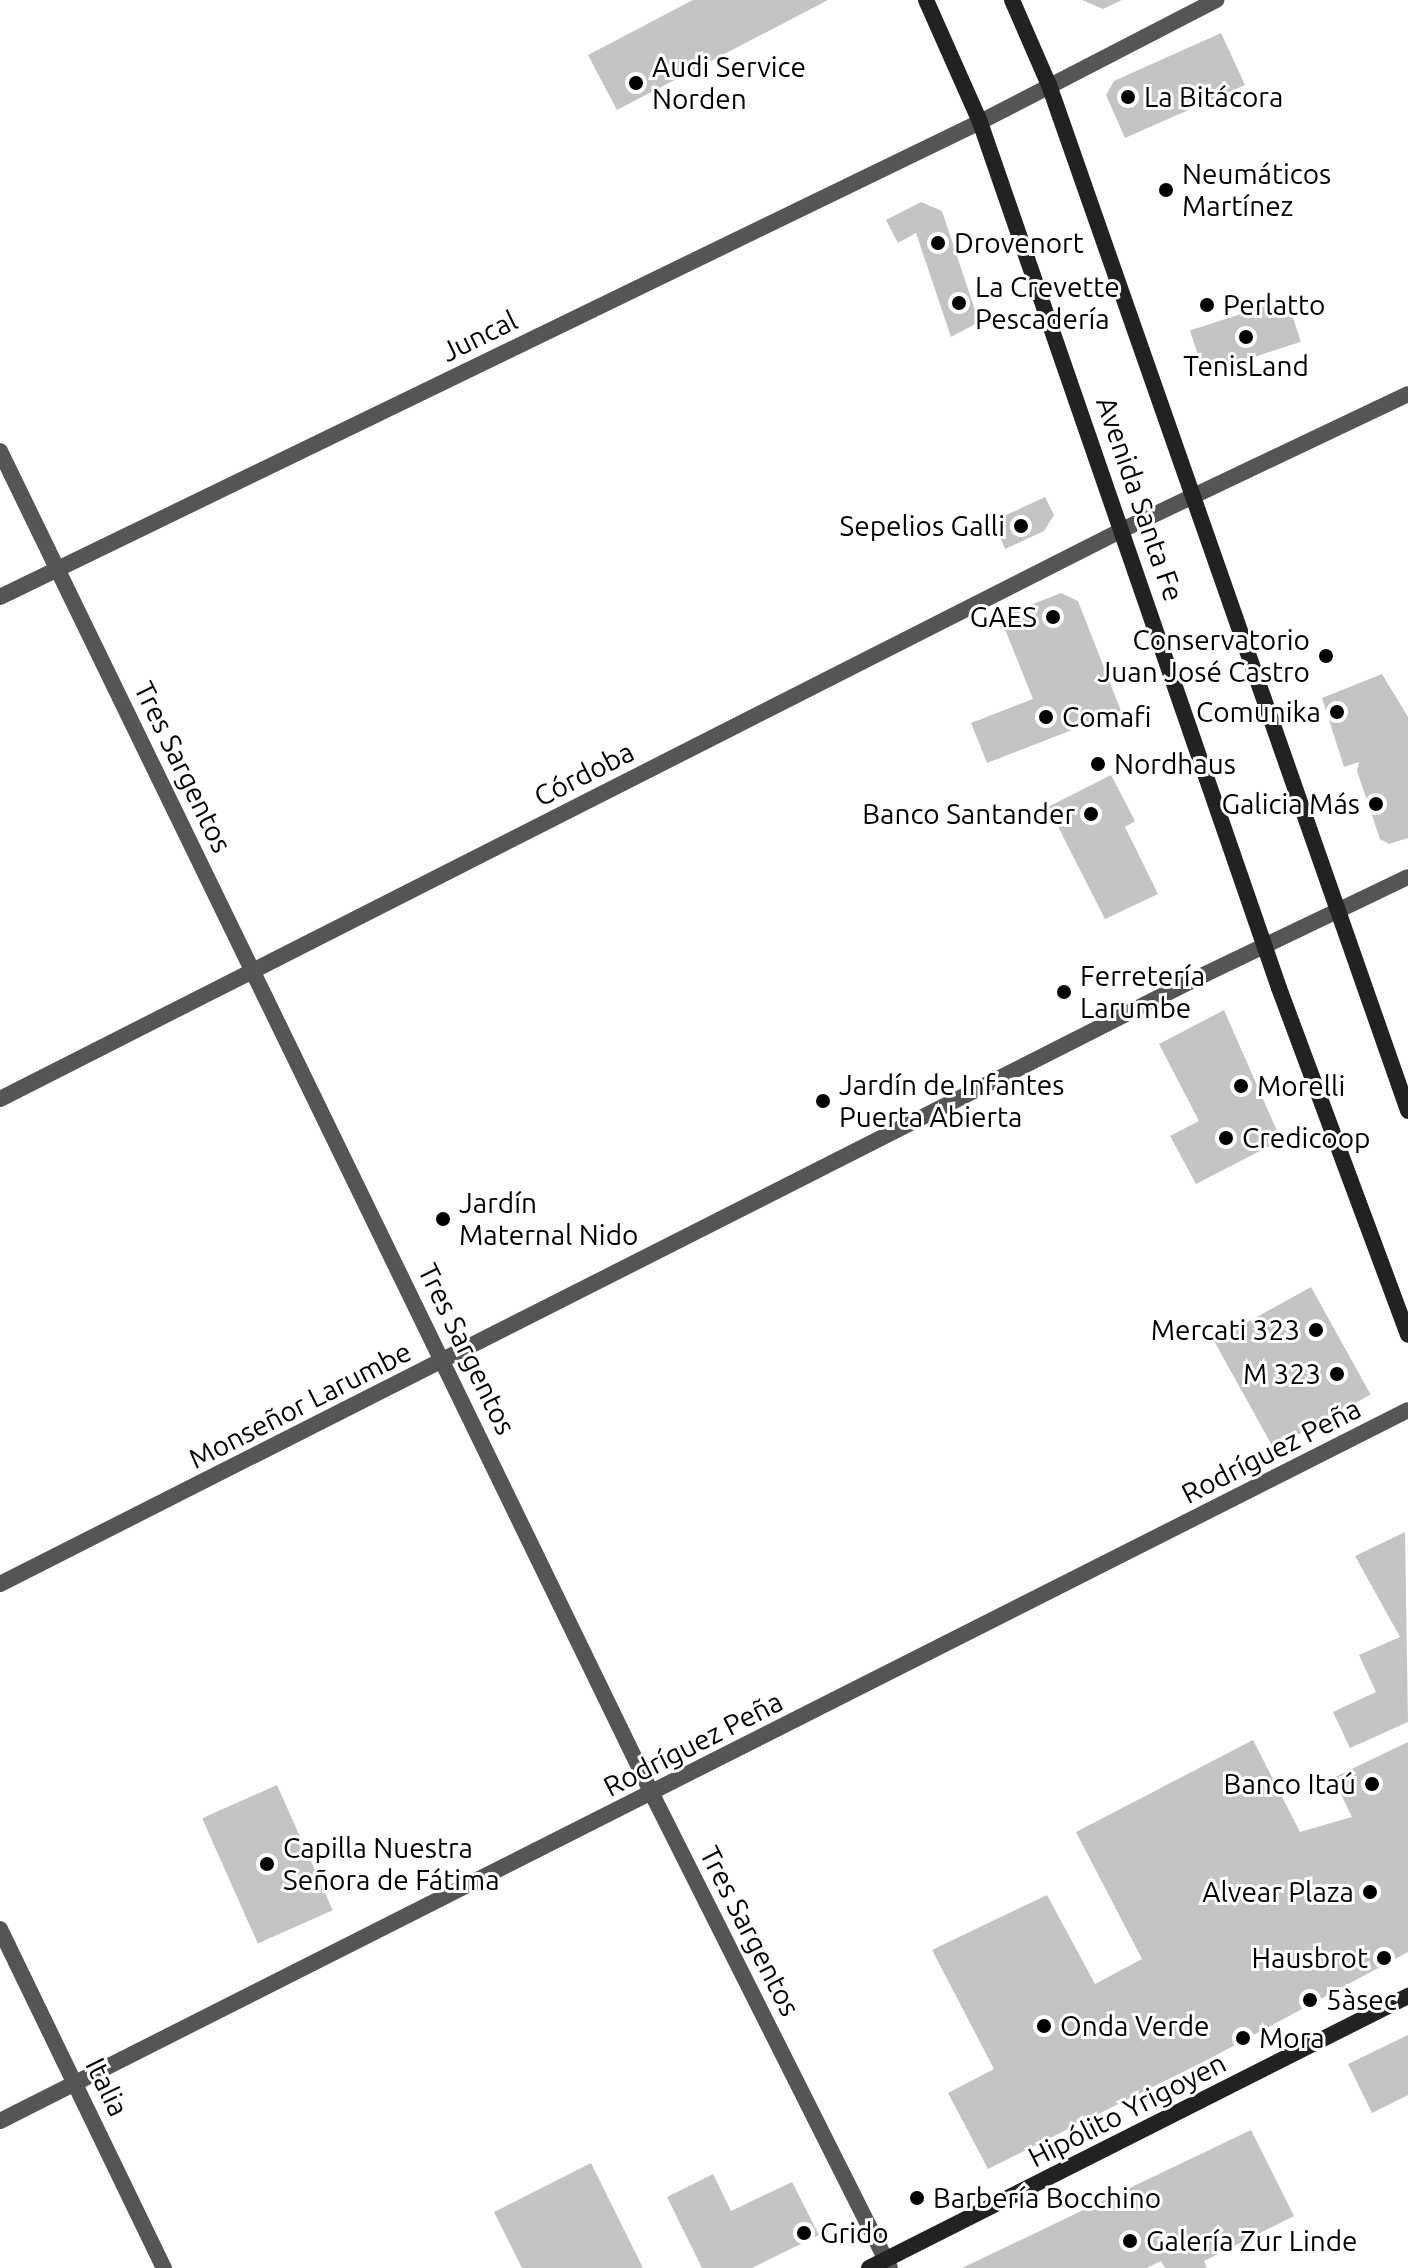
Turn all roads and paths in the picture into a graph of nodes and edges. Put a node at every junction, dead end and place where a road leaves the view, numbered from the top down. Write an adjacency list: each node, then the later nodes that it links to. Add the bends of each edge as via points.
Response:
1 (926, 0): 5 (main road, Avenida Santa Fe)
2 (1012, 0): 4 (main road, Avenida Santa Fe)
3 (1216, 0): 4 (street, Juncal)
4 (1049, 85): 5 (street, Juncal); 8 (main road, Avenida Santa Fe)
5 (980, 122): 9 (main road, Avenida Santa Fe); 10 (street, Juncal)
6 (1408, 394): 8 (street, Córdoba)
7 (0, 451): 10 (street, Tres Sargentos)
8 (1192, 496): 9 (street, Córdoba); 13 (main road, Avenida Santa Fe)
9 (1124, 529): 14 (main road, Avenida Santa Fe); 15 (street, Córdoba)
10 (58, 569): 11 (street, Juncal); 15 (street, Tres Sargentos)
11 (0, 597)
12 (1408, 877): 13 (street, Monseñor Larumbe)
13 (1339, 911): 14 (street, Monseñor Larumbe); 17 (main road, Avenida Santa Fe)
14 (1264, 944): 18 (main road, Avenida Santa Fe); 19 (street, Monseñor Larumbe)
15 (253, 971): 16 (street, Córdoba); 19 (street, Tres Sargentos)
16 (0, 1099)
17 (1408, 1111)
18 (1408, 1335)
19 (444, 1361): 21 (street, Monseñor Larumbe); 22 (street, Tres Sargentos)
20 (1408, 1410): 22 (street, Rodríguez Peña)
21 (0, 1584)
22 (652, 1794): 25 (street, Rodríguez Peña); 27 (street, Tres Sargentos)
23 (0, 1929): 25 (street, Italia)
24 (1408, 1996): 27 (main road, Hipólito Yrigoyen)
25 (75, 2081): 26 (street, Rodríguez Peña); 28 (street, Italia)
26 (0, 2121)
27 (888, 2264): 29 (main road, Hipólito Yrigoyen)
28 (164, 2268)
29 (869, 2268)

